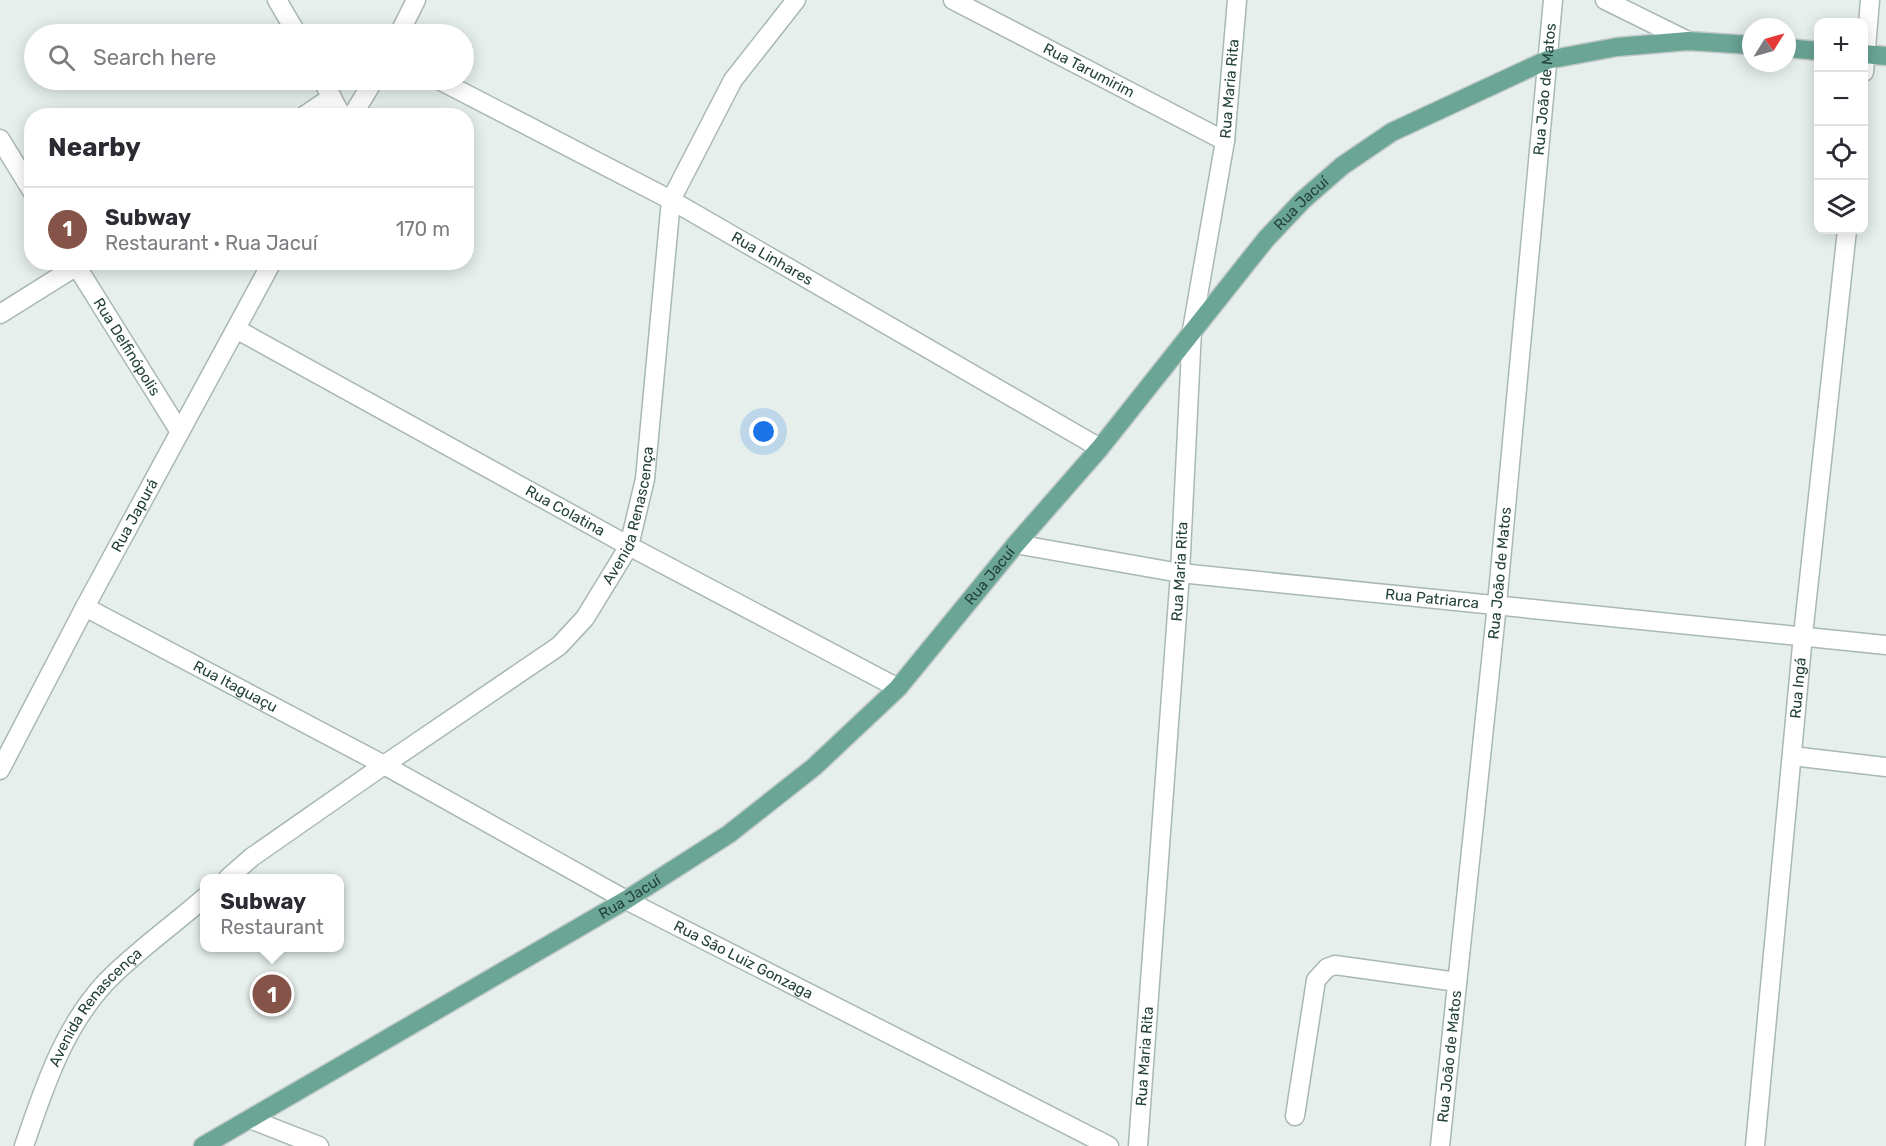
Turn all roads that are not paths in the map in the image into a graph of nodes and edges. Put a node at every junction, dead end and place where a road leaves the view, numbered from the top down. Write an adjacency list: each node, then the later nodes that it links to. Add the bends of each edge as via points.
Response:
1 (277, 0): 10 (street)
2 (416, 0): 11 (street)
3 (796, 0): 29 (street, Avenida Renascença, via 733,80)
4 (953, 0): 27 (street, Rua Tarumirim)
5 (1237, 0): 27 (street, Rua Maria Rita)
6 (1553, 0): 18 (street, Rua João de Matos)
7 (1605, 0): 12 (street)
8 (1870, 0): 9 (street)
9 (1868, 20)
10 (291, 24)
11 (404, 24)
12 (1688, 40): 13 (main road, Rua Jacuí); 18 (main road, Rua Jacuí, via 1617,47)
13 (1742, 44)
14 (1796, 49): 15 (main road)
15 (1814, 51)
16 (1886, 56): 17 (main road)
17 (1868, 59)
18 (1547, 60): 36 (main road, Rua Jacuí, via 1392,132 1342,166 1266,239); 42 (street, Rua João de Matos)
19 (328, 90): 22 (street)
20 (368, 90): 25 (street)
21 (458, 90): 29 (street, Rua Linhares)
22 (332, 97): 23 (street); 24 (street)
23 (316, 108)
24 (338, 108)
25 (357, 108)
26 (0, 139): 28 (street)
27 (1225, 141): 36 (street, Rua Maria Rita)
28 (24, 178)
29 (671, 200): 38 (street, Rua Linhares); 40 (street, Avenida Renascença, via 645,479)
30 (1847, 234): 44 (street, Rua Ingá)
31 (69, 270): 34 (street)
32 (82, 270): 37 (street, Rua Delfinópolis)
33 (268, 270): 35 (street, Rua Japurá)
34 (0, 314)
35 (236, 329): 37 (street, Rua Japurá); 40 (street, Rua Colatina)
36 (1192, 330): 38 (main road, Rua Jacuí); 41 (street, Rua Maria Rita)
37 (180, 432): 43 (street, Rua Japurá)
38 (1100, 448): 39 (main road, Rua Jacuí)
39 (1016, 544): 41 (street, Rua Patriarca); 46 (main road, Rua Jacuí)
40 (629, 546): 46 (street, Rua Colatina); 49 (street, Avenida Renascença, via 585,618 559,646)
41 (1180, 573): 42 (street, Rua Patriarca); 61 (street, Rua Maria Rita)
42 (1497, 604): 44 (street, Rua Patriarca); 54 (street, Rua João de Matos)
43 (84, 607): 48 (street, Rua Japurá); 49 (street, Rua Itaguaçu)
44 (1803, 635): 45 (street, Rua Patriarca); 47 (street, Rua Ingá)
45 (1886, 645)
46 (898, 688): 52 (main road, Rua Jacuí, via 797,781 729,834)
47 (1792, 756): 50 (street); 63 (street, Rua Ingá)
48 (1, 763)
49 (384, 765): 51 (street, Avenida Renascença); 52 (street, Rua São Luiz Gonzaga)
50 (1886, 767)
51 (233, 874)
52 (626, 900): 56 (main road, Rua Jacuí); 60 (street, Rua São Luiz Gonzaga)
53 (200, 901): 57 (street, Avenida Renascença, via 106,983 67,1035)
54 (1457, 982): 55 (street, via 1335,965 1327,968 1316,980); 62 (street, Rua João de Matos)
55 (1295, 1116)
56 (250, 1119): 58 (main road, Rua Jacuí); 59 (street)
57 (24, 1146)
58 (204, 1146)
59 (319, 1146)
60 (1109, 1146)
61 (1138, 1146)
62 (1440, 1146)
63 (1755, 1146)

